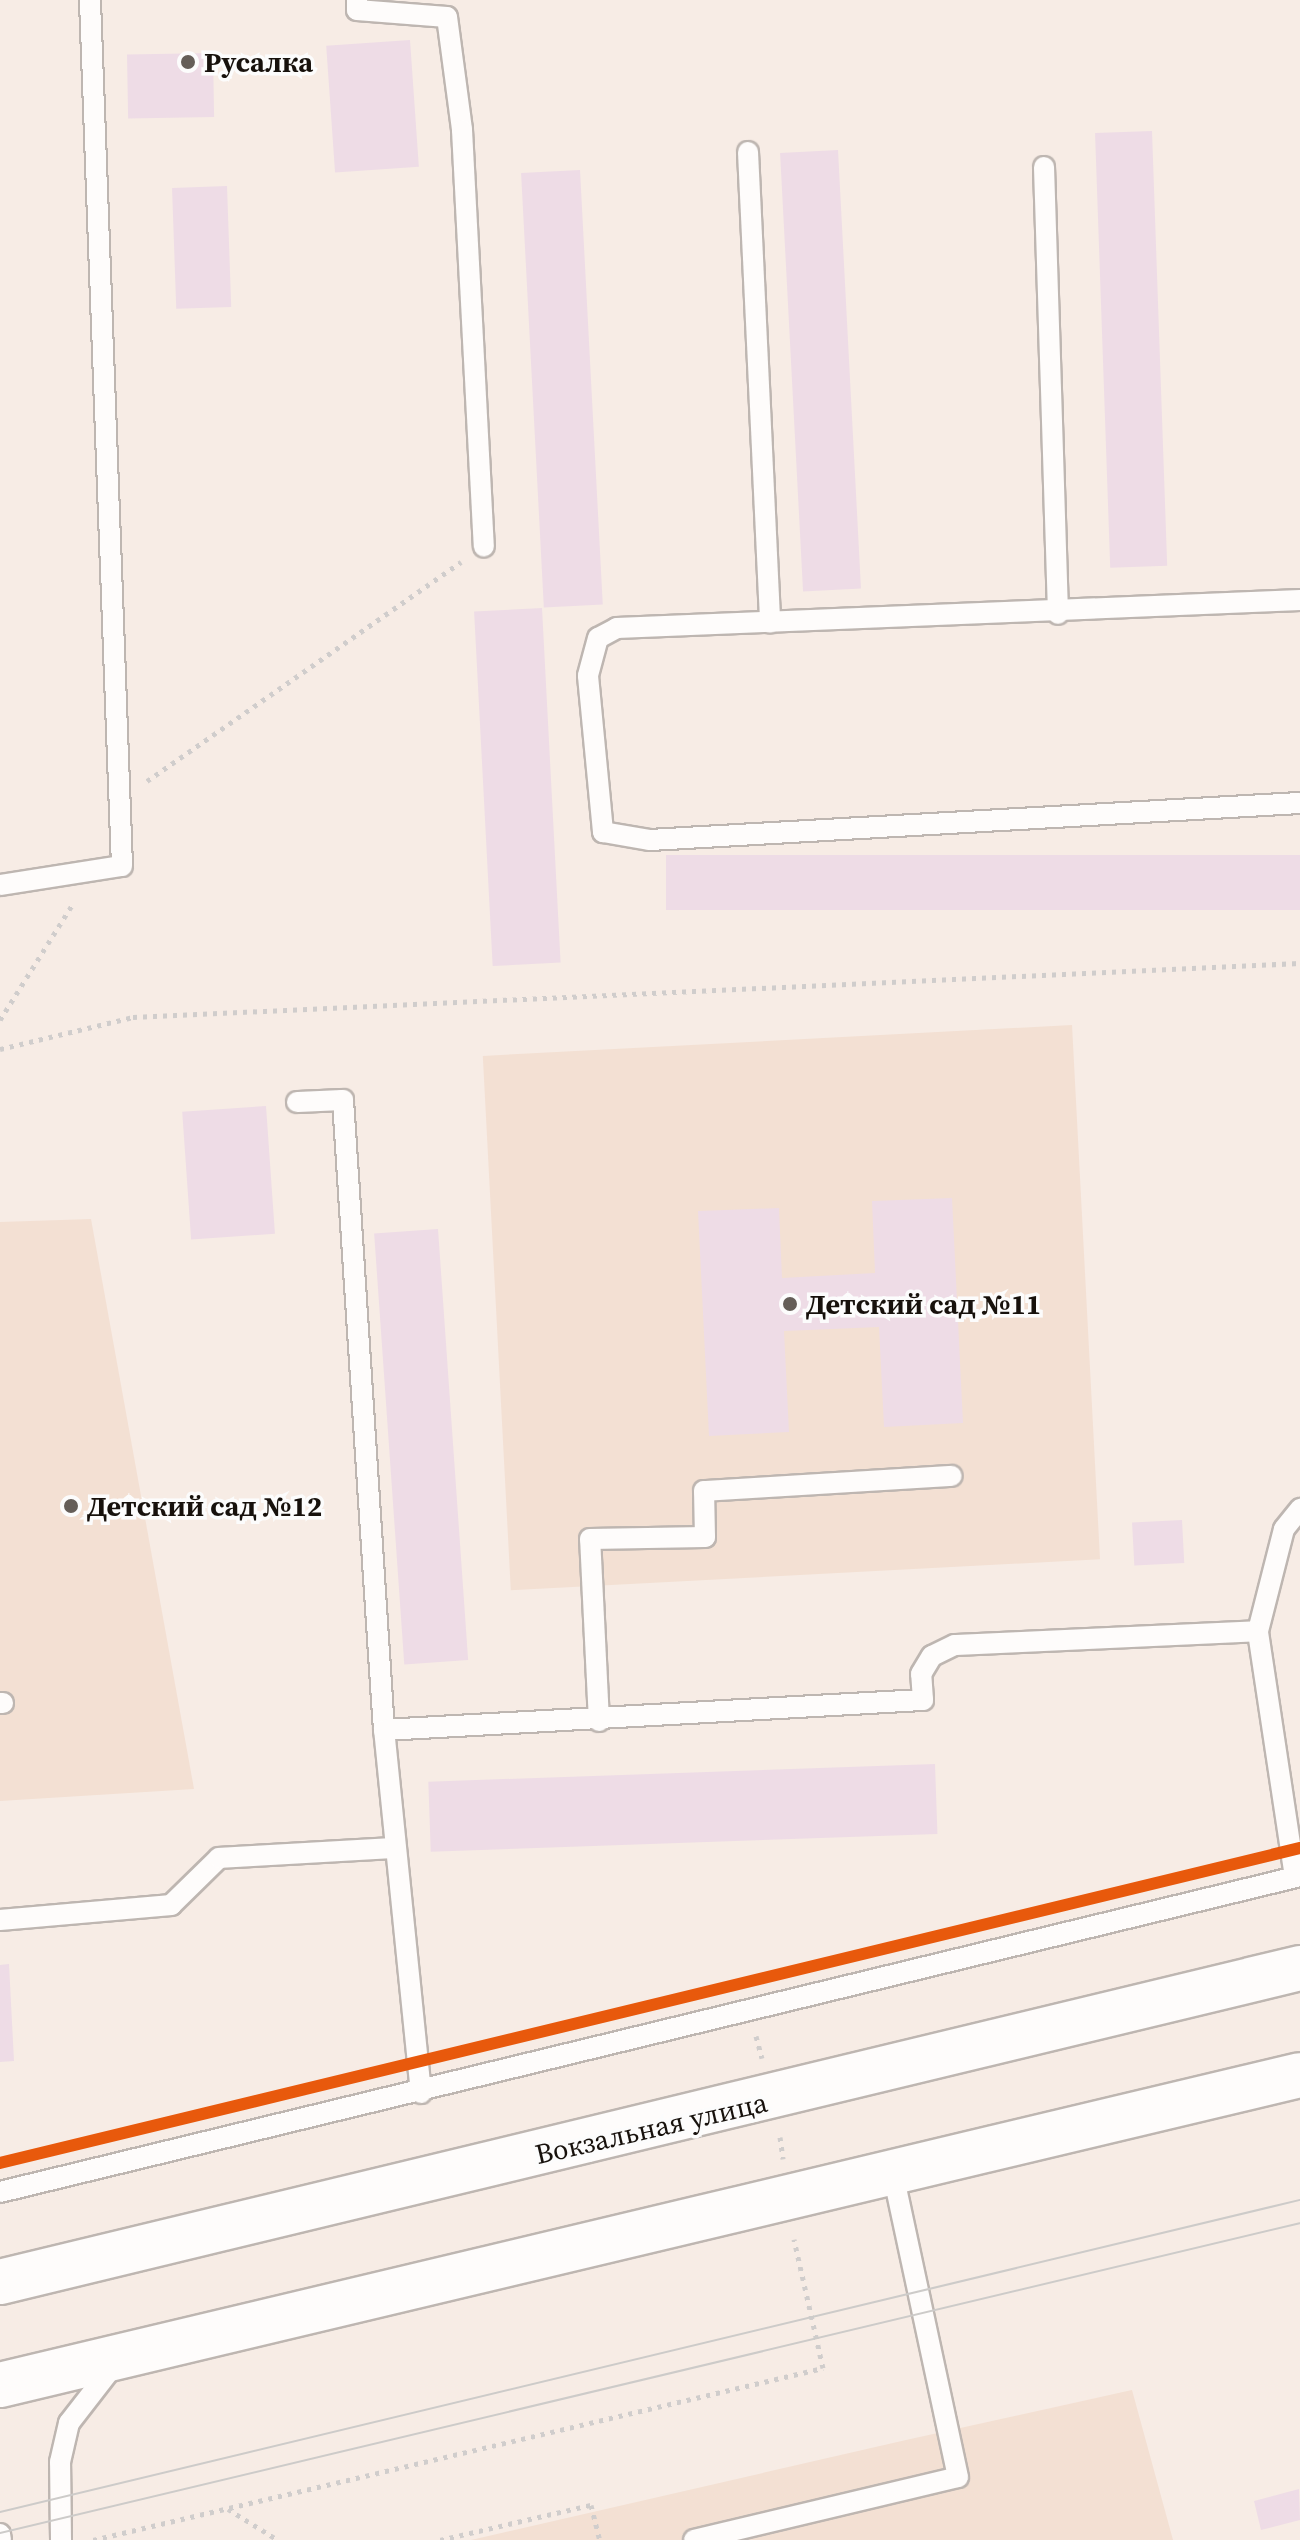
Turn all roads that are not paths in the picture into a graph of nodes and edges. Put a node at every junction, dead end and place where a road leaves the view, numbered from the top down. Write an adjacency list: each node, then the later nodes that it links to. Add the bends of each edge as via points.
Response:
1 (90, 0): 10 (lane, via 122,866)
2 (357, 0): 5 (lane, via 357,10 447,17 462,130)
3 (748, 152): 8 (lane)
4 (1044, 167): 7 (lane)
5 (484, 546)
6 (1300, 600): 7 (lane)
7 (1058, 614): 8 (lane)
8 (770, 622): 9 (lane, via 617,628 598,638 588,676 603,832 650,840)
9 (1300, 803)
10 (0, 885)
11 (297, 1102): 16 (lane, via 343,1100)
12 (952, 1476): 15 (lane, via 704,1491 705,1537 590,1539)
13 (1300, 1509): 14 (lane, via 1284,1529)
14 (1258, 1631): 15 (lane, via 955,1645 932,1656 921,1674 923,1700); 18 (lane)
15 (599, 1721): 16 (lane)
16 (384, 1730): 17 (lane)
17 (392, 1848): 19 (lane, via 219,1858 171,1905); 22 (lane)
18 (1298, 1876): 22 (lane)
19 (0, 1920)
20 (1300, 1968): 25 (main road, Вокзальная улица)
21 (1300, 2075): 23 (main road)
22 (421, 2093): 24 (lane)
23 (893, 2173): 26 (main road); 31 (lane, via 958,2477)
24 (0, 2192)
25 (0, 2282)
26 (123, 2356): 27 (main road); 30 (lane, via 69,2423 60,2462)
27 (0, 2385)
28 (0, 2534): 29 (lane)
29 (1, 2540)
30 (61, 2540)
31 (694, 2540)

